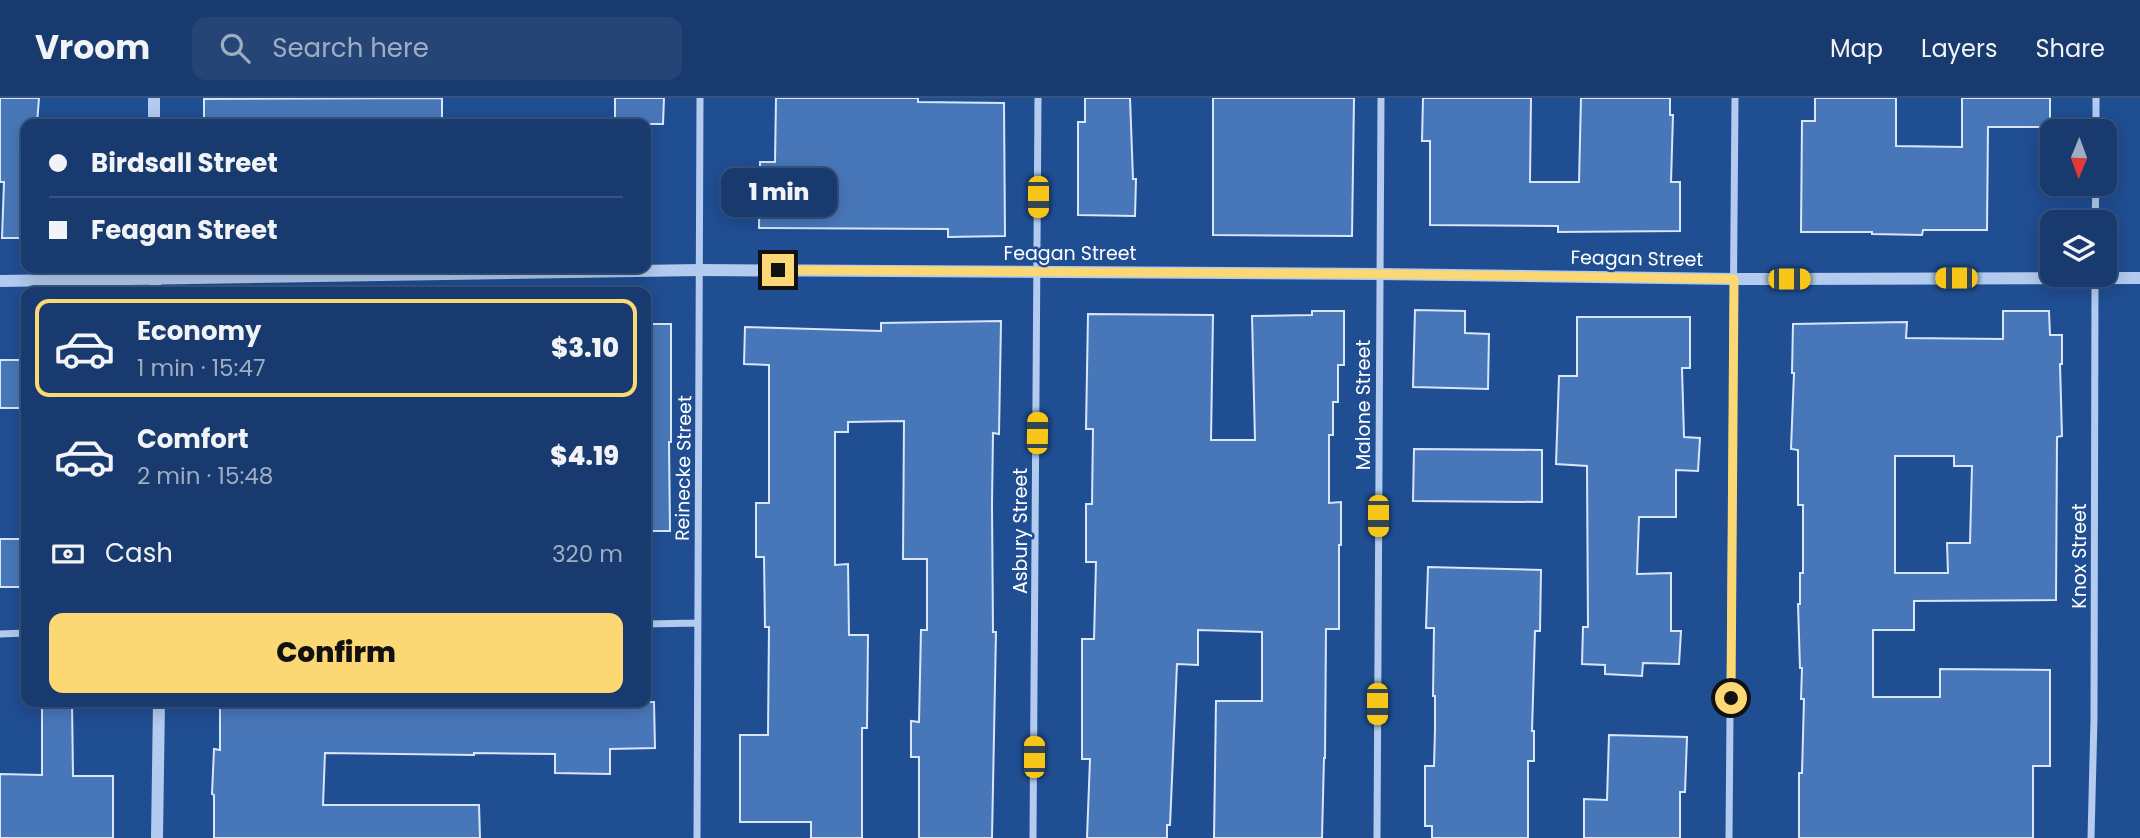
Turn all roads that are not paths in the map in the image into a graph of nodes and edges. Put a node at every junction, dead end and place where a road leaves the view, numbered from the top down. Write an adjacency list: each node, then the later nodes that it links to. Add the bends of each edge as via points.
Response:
1 (154, 98): 7 (street)
2 (700, 98): 10 (street, Reinecke Street)
3 (1038, 98): 11 (street, Asbury Street)
4 (1381, 98): 13 (street, Malone Street)
5 (1735, 98): 17 (street)
6 (2096, 98): 8 (street)
7 (154, 119)
8 (2096, 119)
9 (651, 270): 10 (street, Feagan Street)
10 (700, 270): 11 (street, Feagan Street); 20 (street, Reinecke Street)
11 (1038, 272): 13 (street, Feagan Street); 27 (street, Asbury Street)
12 (155, 273): 18 (street, Feagan Street)
13 (1379, 274): 17 (street, Feagan Street); 28 (street, Malone Street)
14 (2040, 276): 17 (street, Feagan Street)
15 (2117, 277): 16 (street, Feagan Street)
16 (2140, 278)
17 (1734, 279): 29 (street)
18 (0, 281)
19 (2095, 287): 30 (street, Knox Street)
20 (697, 623): 21 (street); 26 (street, Reinecke Street)
21 (651, 624)
22 (0, 634): 23 (street)
23 (21, 634)
24 (159, 707): 25 (street)
25 (157, 838)
26 (697, 838)
27 (1033, 838)
28 (1377, 838)
29 (1730, 838)
30 (2091, 838)

